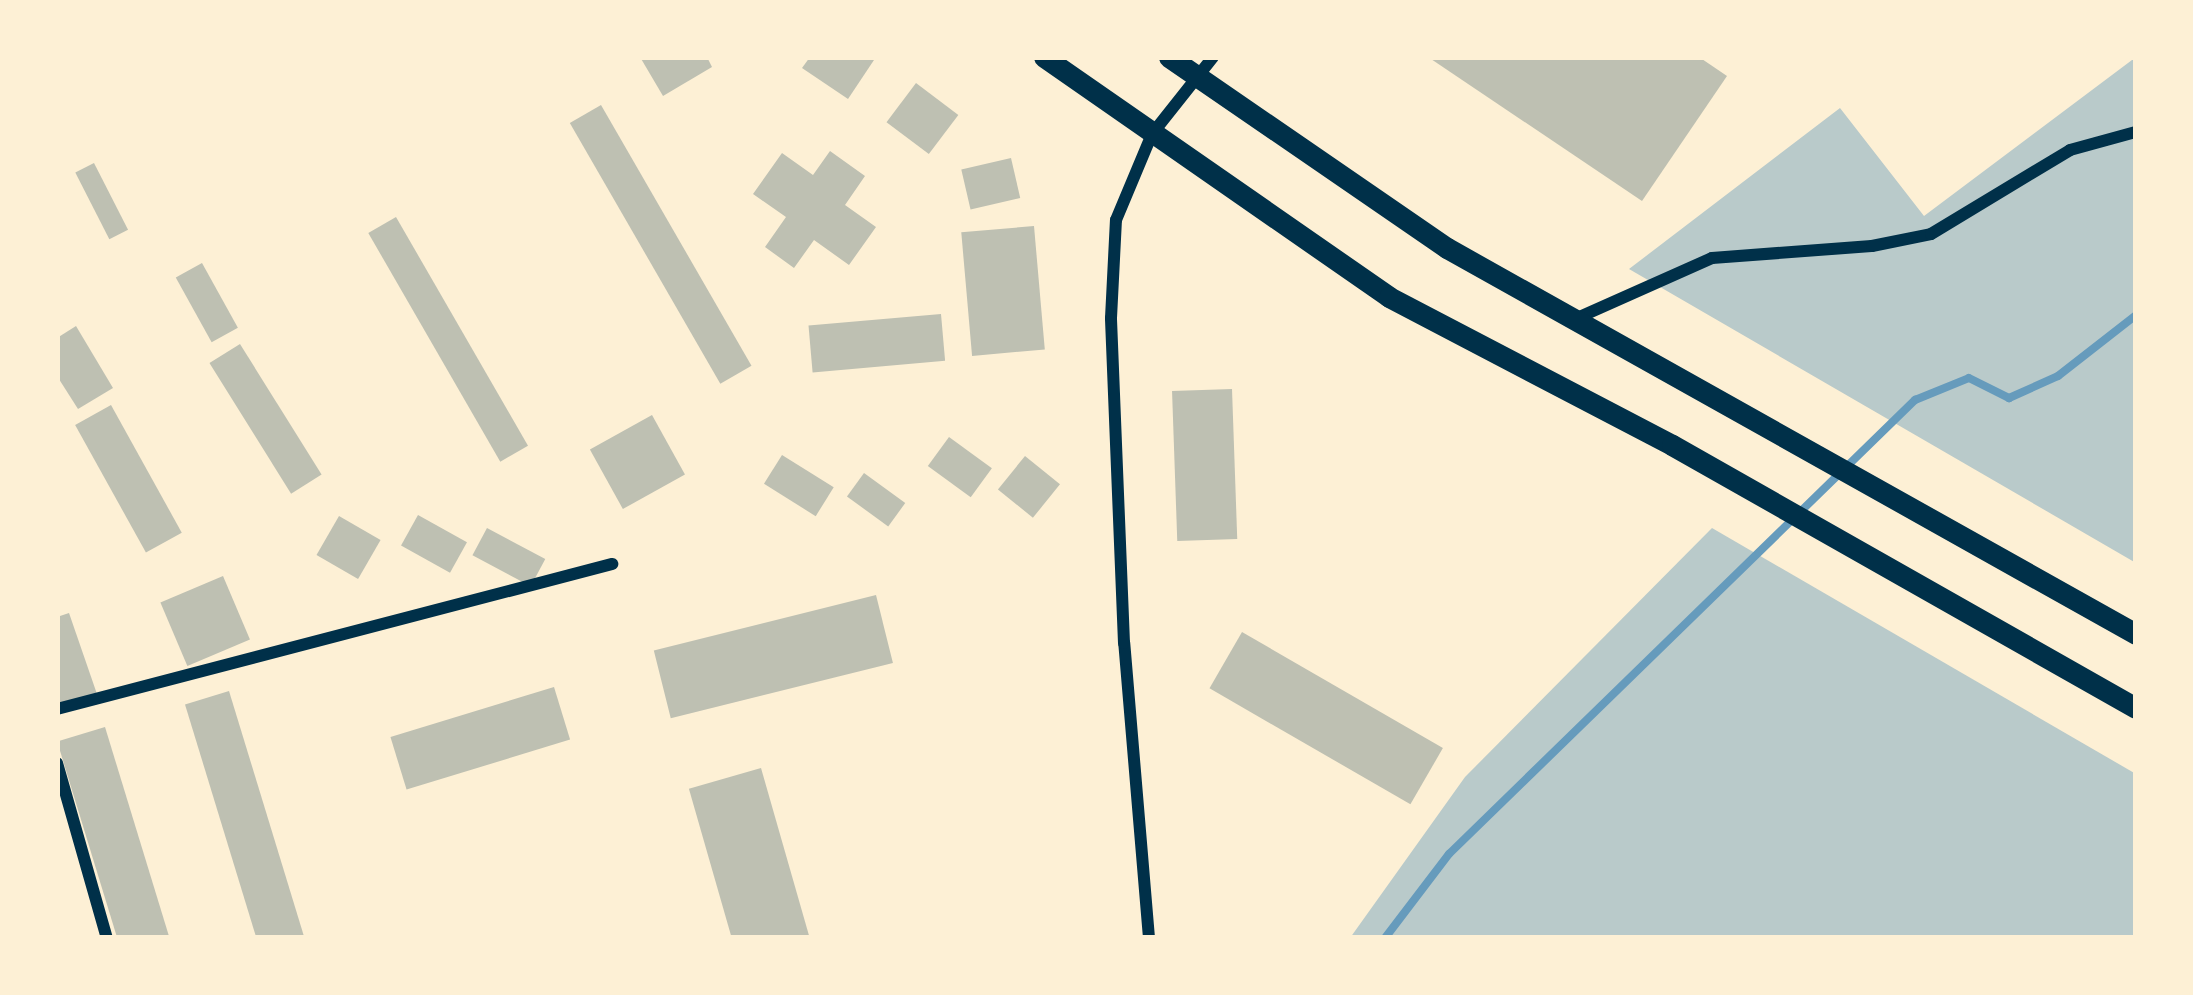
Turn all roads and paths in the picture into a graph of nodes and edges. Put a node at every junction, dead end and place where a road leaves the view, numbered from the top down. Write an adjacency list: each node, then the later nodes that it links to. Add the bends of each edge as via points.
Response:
1 (1044, 57): 6 (main road)
2 (1168, 57): 4 (main road)
3 (1213, 57): 4 (street)
4 (1193, 75): 6 (street); 7 (main road, via 1428,235)
5 (2136, 132): 7 (street, via 2070,150 1931,234 1712,258 1652,278)
6 (1152, 134): 10 (main road, via 1390,297); 15 (street, via 1116,220 1111,318 1124,643)
7 (1575, 319): 9 (main road)
8 (612, 564): 11 (street)
9 (2136, 634)
10 (2136, 708)
11 (57, 709)
12 (57, 763): 13 (street)
13 (64, 814): 14 (street)
14 (107, 938)
15 (1149, 938)

